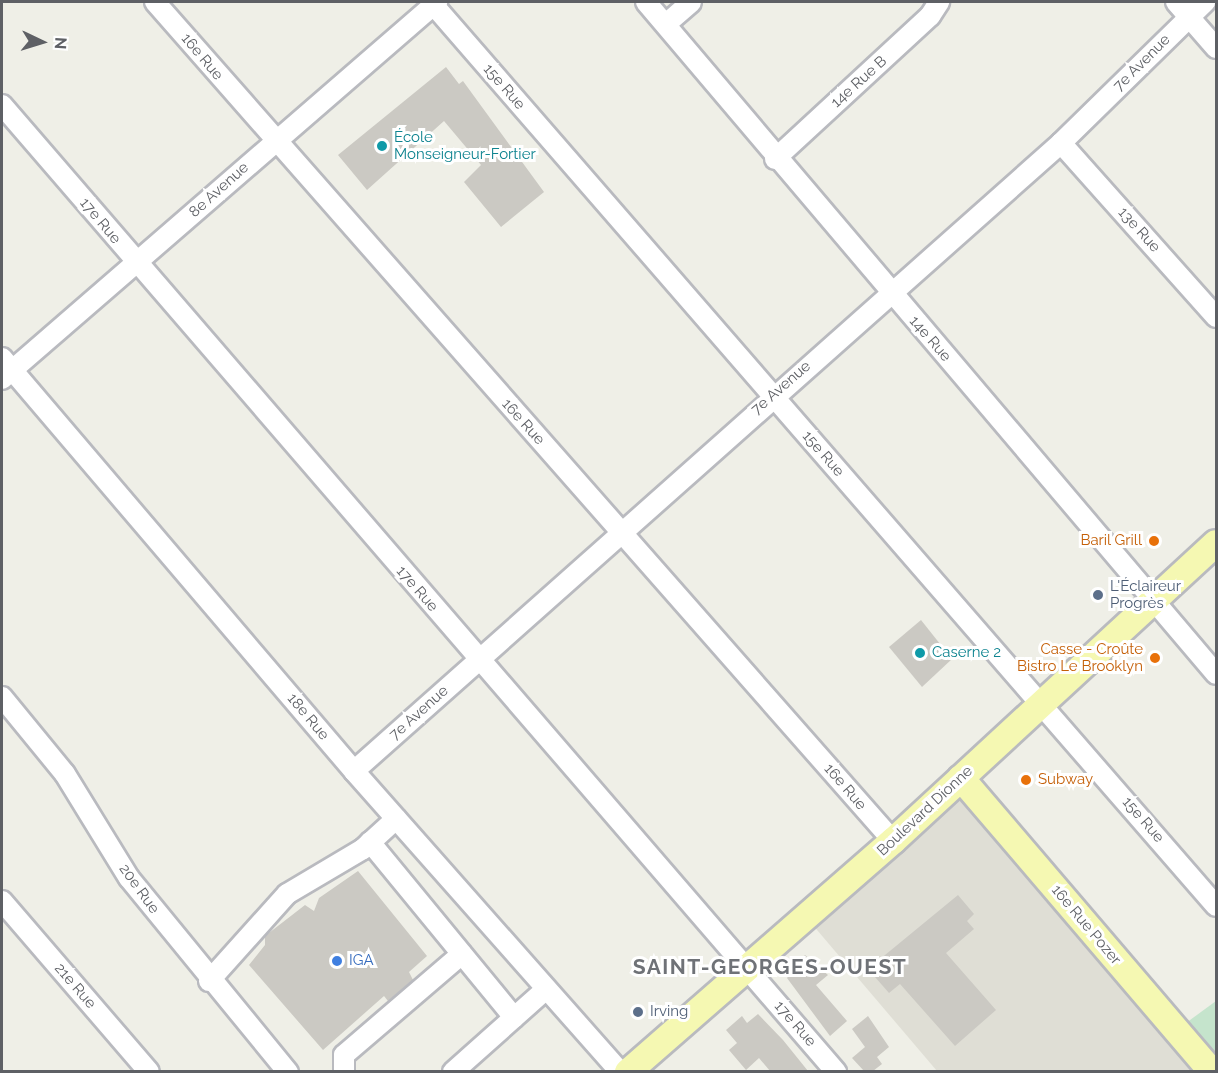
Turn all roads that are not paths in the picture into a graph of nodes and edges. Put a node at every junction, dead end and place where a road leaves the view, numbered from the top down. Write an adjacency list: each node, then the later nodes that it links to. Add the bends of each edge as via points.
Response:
1 (155, 2): 11 (street, 16e Rue)
2 (646, 2): 8 (street, 14e Rue)
3 (691, 2): 8 (street)
4 (939, 2): 13 (street, 14e Rue B, via 930,16)
5 (1205, 2): 7 (street, 7e Avenue)
6 (434, 3): 11 (street, 8e Avenue); 18 (street, 15e Rue)
7 (1182, 9): 9 (street); 12 (street, 7e Avenue)
8 (666, 24): 13 (street, 14e Rue)
9 (1216, 48)
10 (2, 105): 14 (street, 17e Rue)
11 (274, 141): 14 (street, 8e Avenue); 19 (street, 16e Rue)
12 (1060, 143): 15 (street, 7e Avenue); 16 (street, 13e Rue)
13 (775, 159): 15 (street, 14e Rue)
14 (137, 265): 17 (street, 8e Avenue); 22 (street, 17e Rue)
15 (890, 292): 18 (street, 7e Avenue); 21 (street, 14e Rue)
16 (1216, 317)
17 (5, 369): 26 (street, 18e Rue)
18 (772, 396): 19 (street, 7e Avenue); 25 (street, 15e Rue)
19 (619, 530): 22 (street, 7e Avenue); 30 (street, 16e Rue)
20 (1216, 543): 21 (main road, Boulevard Dionne)
21 (1154, 600): 23 (street, 14e Rue); 25 (main road, Boulevard Dionne)
22 (479, 660): 26 (street, 7e Avenue); 34 (street, 17e Rue)
23 (1216, 674)
24 (2, 697): 35 (street, 20e Rue, via 65,774 129,878)
25 (1041, 701): 27 (main road, Boulevard Dionne); 32 (street, 15e Rue)
26 (354, 771): 28 (street, 18e Rue)
27 (961, 777): 30 (main road, Boulevard Dionne); 45 (main road, 16e Rue Pozer)
28 (396, 819): 29 (street); 36 (street, 18e Rue)
29 (370, 842): 33 (street); 35 (street, via 287,894)
30 (893, 842): 34 (main road, Boulevard Dionne)
31 (2, 901): 38 (street, 21e Rue)
32 (1216, 906)
33 (462, 954): 37 (street); 40 (street, via 344,1055)
34 (747, 969): 43 (main road, Boulevard Dionne); 44 (street, 17e Rue)
35 (209, 981): 39 (street, 20e Rue)
36 (546, 988): 37 (street); 42 (street, 18e Rue)
37 (514, 1017): 41 (street)
38 (149, 1071)
39 (288, 1071)
40 (345, 1071)
41 (456, 1071)
42 (620, 1071)
43 (628, 1071)
44 (836, 1071)
45 (1212, 1071)

